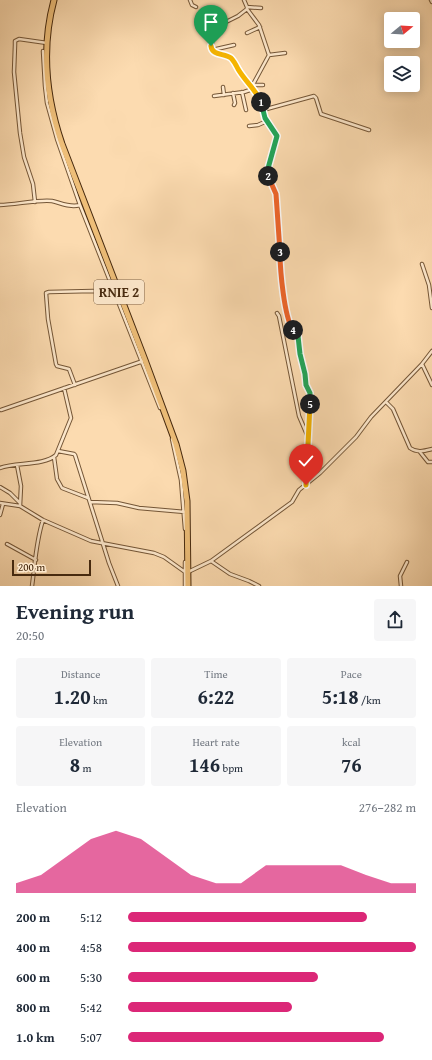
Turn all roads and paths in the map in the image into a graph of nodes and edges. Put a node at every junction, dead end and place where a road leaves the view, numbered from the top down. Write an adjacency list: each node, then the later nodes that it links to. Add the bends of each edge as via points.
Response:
1 (54, 0): 11 (highway, RNIE 2 / RNIE 2)
2 (190, 0): 4 (street)
3 (244, 0): 5 (street)
4 (196, 7)
5 (247, 8): 6 (street); 7 (street); 8 (street)
6 (261, 8)
7 (222, 24)
8 (260, 27): 9 (street); 16 (street)
9 (247, 33)
10 (209, 34): 13 (street)
11 (48, 43): 30 (street, via 19,39 15,41 14,72 20,133); 34 (highway, RNIE 2 / RNIE 2, via 47,72 56,126)
12 (234, 45): 13 (street)
13 (212, 50): 18 (street, via 231,58)
14 (43, 51): 32 (street, via 48,110)
15 (285, 52): 16 (street)
16 (269, 55): 18 (street)
17 (263, 84): 18 (street)
18 (252, 86): 20 (street, via 250,90); 26 (street)
19 (223, 87): 22 (street)
20 (242, 92): 21 (street); 25 (street)
21 (233, 93): 22 (street); 24 (street)
22 (224, 95): 23 (street)
23 (214, 96)
24 (234, 105)
25 (246, 110)
26 (263, 110): 27 (street); 29 (street, via 314,96 321,114)
27 (267, 121): 28 (street); 45 (street, via 277,136 267,172 276,194 280,268 287,312 290,326 298,336 306,385 310,393)
28 (248, 126)
29 (369, 130)
30 (35, 202): 31 (street); 32 (street)
31 (0, 205)
32 (80, 205): 34 (street)
33 (422, 264): 35 (street)
34 (118, 297): 38 (highway, RNIE 2 / RNIE 2); 40 (street, via 93,291 46,293 56,364 69,369)
35 (432, 308)
36 (277, 313): 45 (street, via 299,416)
37 (432, 351): 39 (street)
38 (144, 360): 40 (street); 59 (highway, RNIE 2 / RNIE 2, via 176,444 185,483)
39 (422, 364): 41 (street); 43 (street)
40 (75, 385): 42 (street)
41 (432, 385)
42 (64, 388): 44 (street); 47 (street, via 71,418)
43 (386, 402): 48 (street, via 393,409 410,448); 53 (street)
44 (1, 410)
45 (308, 437): 53 (street)
46 (432, 449): 48 (street)
47 (58, 451): 49 (street); 55 (street, via 75,455)
48 (420, 451): 50 (street, via 428,462)
49 (54, 457): 51 (street); 55 (street, via 57,479 62,488)
50 (432, 462)
51 (17, 465): 52 (street); 58 (street, via 21,486)
52 (0, 468)
53 (306, 485): 65 (street, via 299,490 292,502)
54 (0, 487): 58 (street)
55 (88, 498): 56 (street)
56 (90, 502): 59 (street); 63 (street)
57 (2, 504): 58 (street); 60 (street)
58 (20, 504): 61 (street)
59 (186, 512): 67 (highway, RNIE 2 / RNIE 2)
60 (0, 515)
61 (43, 520): 63 (street, via 91,542); 64 (street)
62 (7, 544): 64 (street)
63 (103, 544): 67 (street, via 154,553); 69 (street)
64 (36, 560): 68 (street)
65 (211, 561): 67 (street); 71 (street, via 230,574)
66 (407, 562): 72 (street, via 400,576)
67 (186, 572): 70 (highway, RNIE 2 / RNIE 2)
68 (32, 586)
69 (118, 586)
70 (186, 586)
71 (259, 586)
72 (401, 586)

